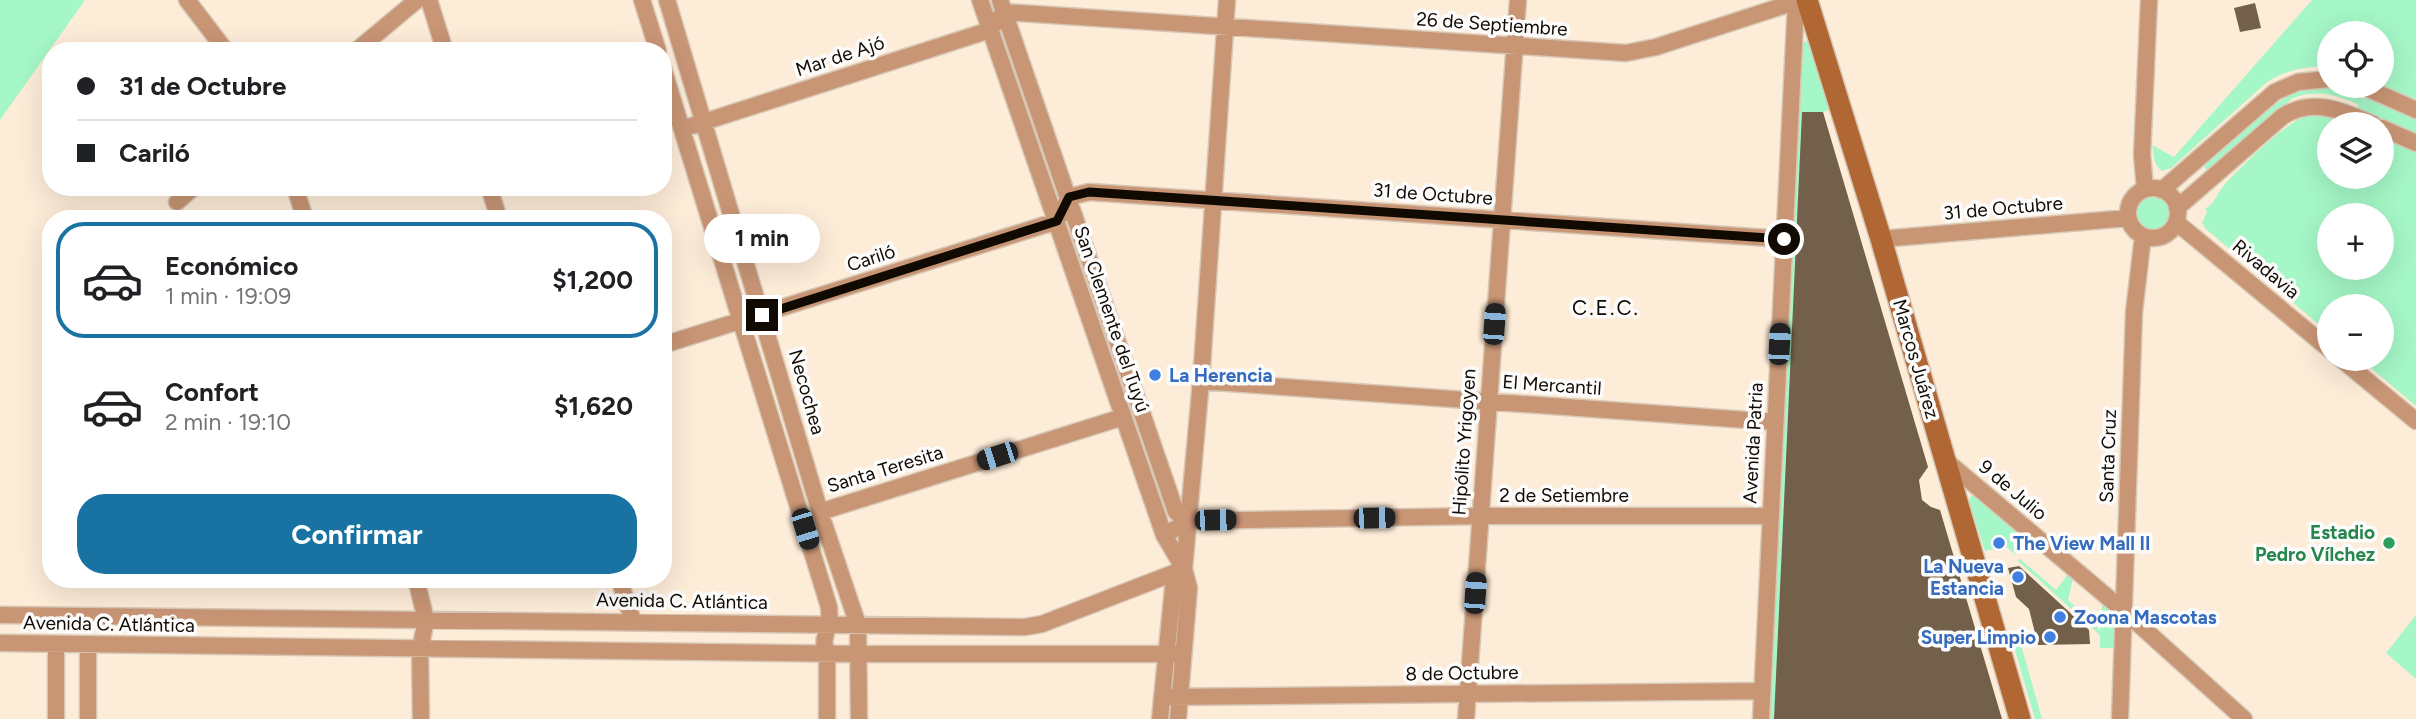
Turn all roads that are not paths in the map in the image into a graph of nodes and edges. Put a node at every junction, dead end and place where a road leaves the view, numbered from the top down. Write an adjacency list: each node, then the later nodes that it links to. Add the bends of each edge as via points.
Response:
1 (187, 0): 14 (street)
2 (417, 0): 15 (street)
3 (429, 0): 16 (street)
4 (642, 0): 17 (street)
5 (667, 0): 24 (street, Necochea)
6 (980, 0): 13 (street, San Clemente del Tuyú)
7 (1227, 0): 12 (street)
8 (1518, 0): 18 (street, Hipólito Yrigoyen)
9 (2149, 0): 28 (street, via 2142,155)
10 (1802, 1): 18 (street, 26 de Septiembre, via 1626,53); 39 (street, Avenida Patria); 40 (main road, Marcos Juárez)
11 (1002, 6): 12 (street, 26 de Septiembre); 13 (street); 30 (street, San Clemente del Tuyú)
12 (1225, 27): 18 (street, 26 de Septiembre); 32 (street)
13 (990, 30): 24 (street, Mar de Ajó); 37 (street, San Clemente del Tuyú)
14 (219, 42)
15 (367, 42)
16 (442, 42)
17 (655, 42)
18 (1514, 46): 36 (street, Hipólito Yrigoyen)
19 (2317, 80): 29 (street, via 2275,92)
20 (672, 97): 25 (street)
21 (2388, 98): 22 (street)
22 (2416, 110)
23 (2343, 112): 34 (street, via 2319,106 2294,110)
24 (704, 122): 25 (street, Mar de Ajó); 41 (street, Necochea)
25 (682, 129): 42 (street)
26 (2394, 134): 27 (street)
27 (2416, 144)
28 (2145, 190): 29 (street); 35 (street, via 2129,204)
29 (2162, 190): 34 (street, via 2172,197)
30 (1074, 195): 32 (street, 31 de Octubre, via 1089,192); 37 (street); 55 (street, San Clemente del Tuyú, via 1176,512)
31 (184, 196): 33 (street)
32 (1214, 201): 36 (street, 31 de Octubre); 46 (street)
33 (177, 202)
34 (2177, 215): 38 (street, via 2169,233); 43 (street, Rivadavia)
35 (2128, 218): 38 (street); 40 (street, 31 de Octubre)
36 (1502, 220): 39 (street, 31 de Octubre); 47 (street, Hipólito Yrigoyen)
37 (1057, 221): 41 (street, Cariló); 48 (street, San Clemente del Tuyú)
38 (2143, 236): 60 (street, Santa Cruz, via 2134,312)
39 (1784, 239): 50 (street, Avenida Patria)
40 (1881, 239): 51 (main road, Marcos Juárez)
41 (762, 315): 42 (street, Cariló); 52 (street, Necochea)
42 (740, 322): 44 (street, Cariló); 64 (street, via 829,607)
43 (2317, 338)
44 (672, 342)
45 (2356, 371): 49 (street)
46 (1201, 381): 47 (street, El Mercantil); 55 (street)
47 (1489, 402): 50 (street, El Mercantil); 53 (street, Hipólito Yrigoyen)
48 (1123, 416): 52 (street, Santa Teresita); 56 (street, San Clemente del Tuyú)
49 (2416, 421)
50 (1775, 422): 54 (street, Avenida Patria)
51 (1944, 459): 60 (street, 9 de Julio); 87 (main road, Marcos Juárez)
52 (820, 512): 65 (street, Necochea)
53 (1480, 516): 54 (street, 2 de Setiembre); 55 (street, 2 de Setiembre); 75 (street, Hipólito Yrigoyen)
54 (1771, 516): 74 (street, Avenida Patria)
55 (1189, 520): 56 (street); 57 (street)
56 (1164, 535): 57 (street, San Clemente del Tuyú)
57 (1184, 569): 65 (street, Avenida C. Atlántica, via 1042,624 1004,628); 72 (street, via 1173,588); 73 (street, via 1189,588)
58 (418, 588): 62 (street)
59 (622, 588): 63 (street)
60 (2124, 611): 88 (street, Santa Cruz); 89 (street, 9 de Julio)
61 (0, 615): 62 (street, Avenida C. Atlántica)
62 (426, 620): 63 (street, Avenida C. Atlántica); 69 (street)
63 (633, 621): 64 (street, Avenida C. Atlántica)
64 (829, 625): 65 (street, Avenida C. Atlántica); 70 (street, via 824,633)
65 (858, 625): 71 (street, Necochea)
66 (0, 643): 67 (street, Avenida C. Atlántica)
67 (56, 644): 68 (street, Avenida C. Atlántica); 78 (street)
68 (88, 645): 69 (street, Avenida C. Atlántica); 79 (street)
69 (420, 650): 70 (street, Avenida C. Atlántica); 80 (street)
70 (827, 654): 71 (street, Avenida C. Atlántica); 81 (street)
71 (860, 654): 72 (street, Avenida C. Atlántica); 82 (street, Necochea)
72 (1165, 654): 73 (street, Avenida C. Atlántica); 76 (street)
73 (1182, 654): 77 (street)
74 (1762, 691): 75 (street, 8 de Octubre); 86 (street, Avenida Patria)
75 (1468, 694): 77 (street, 8 de Octubre); 85 (street, Hipólito Yrigoyen)
76 (1161, 697): 77 (street, 8 de Octubre); 83 (street)
77 (1179, 697): 84 (street)
78 (56, 719)
79 (88, 719)
80 (421, 719)
81 (827, 719)
82 (859, 719)
83 (1160, 719)
84 (1178, 719)
85 (1466, 719)
86 (1761, 719)
87 (2020, 719)
88 (2120, 719)
89 (2244, 719)

